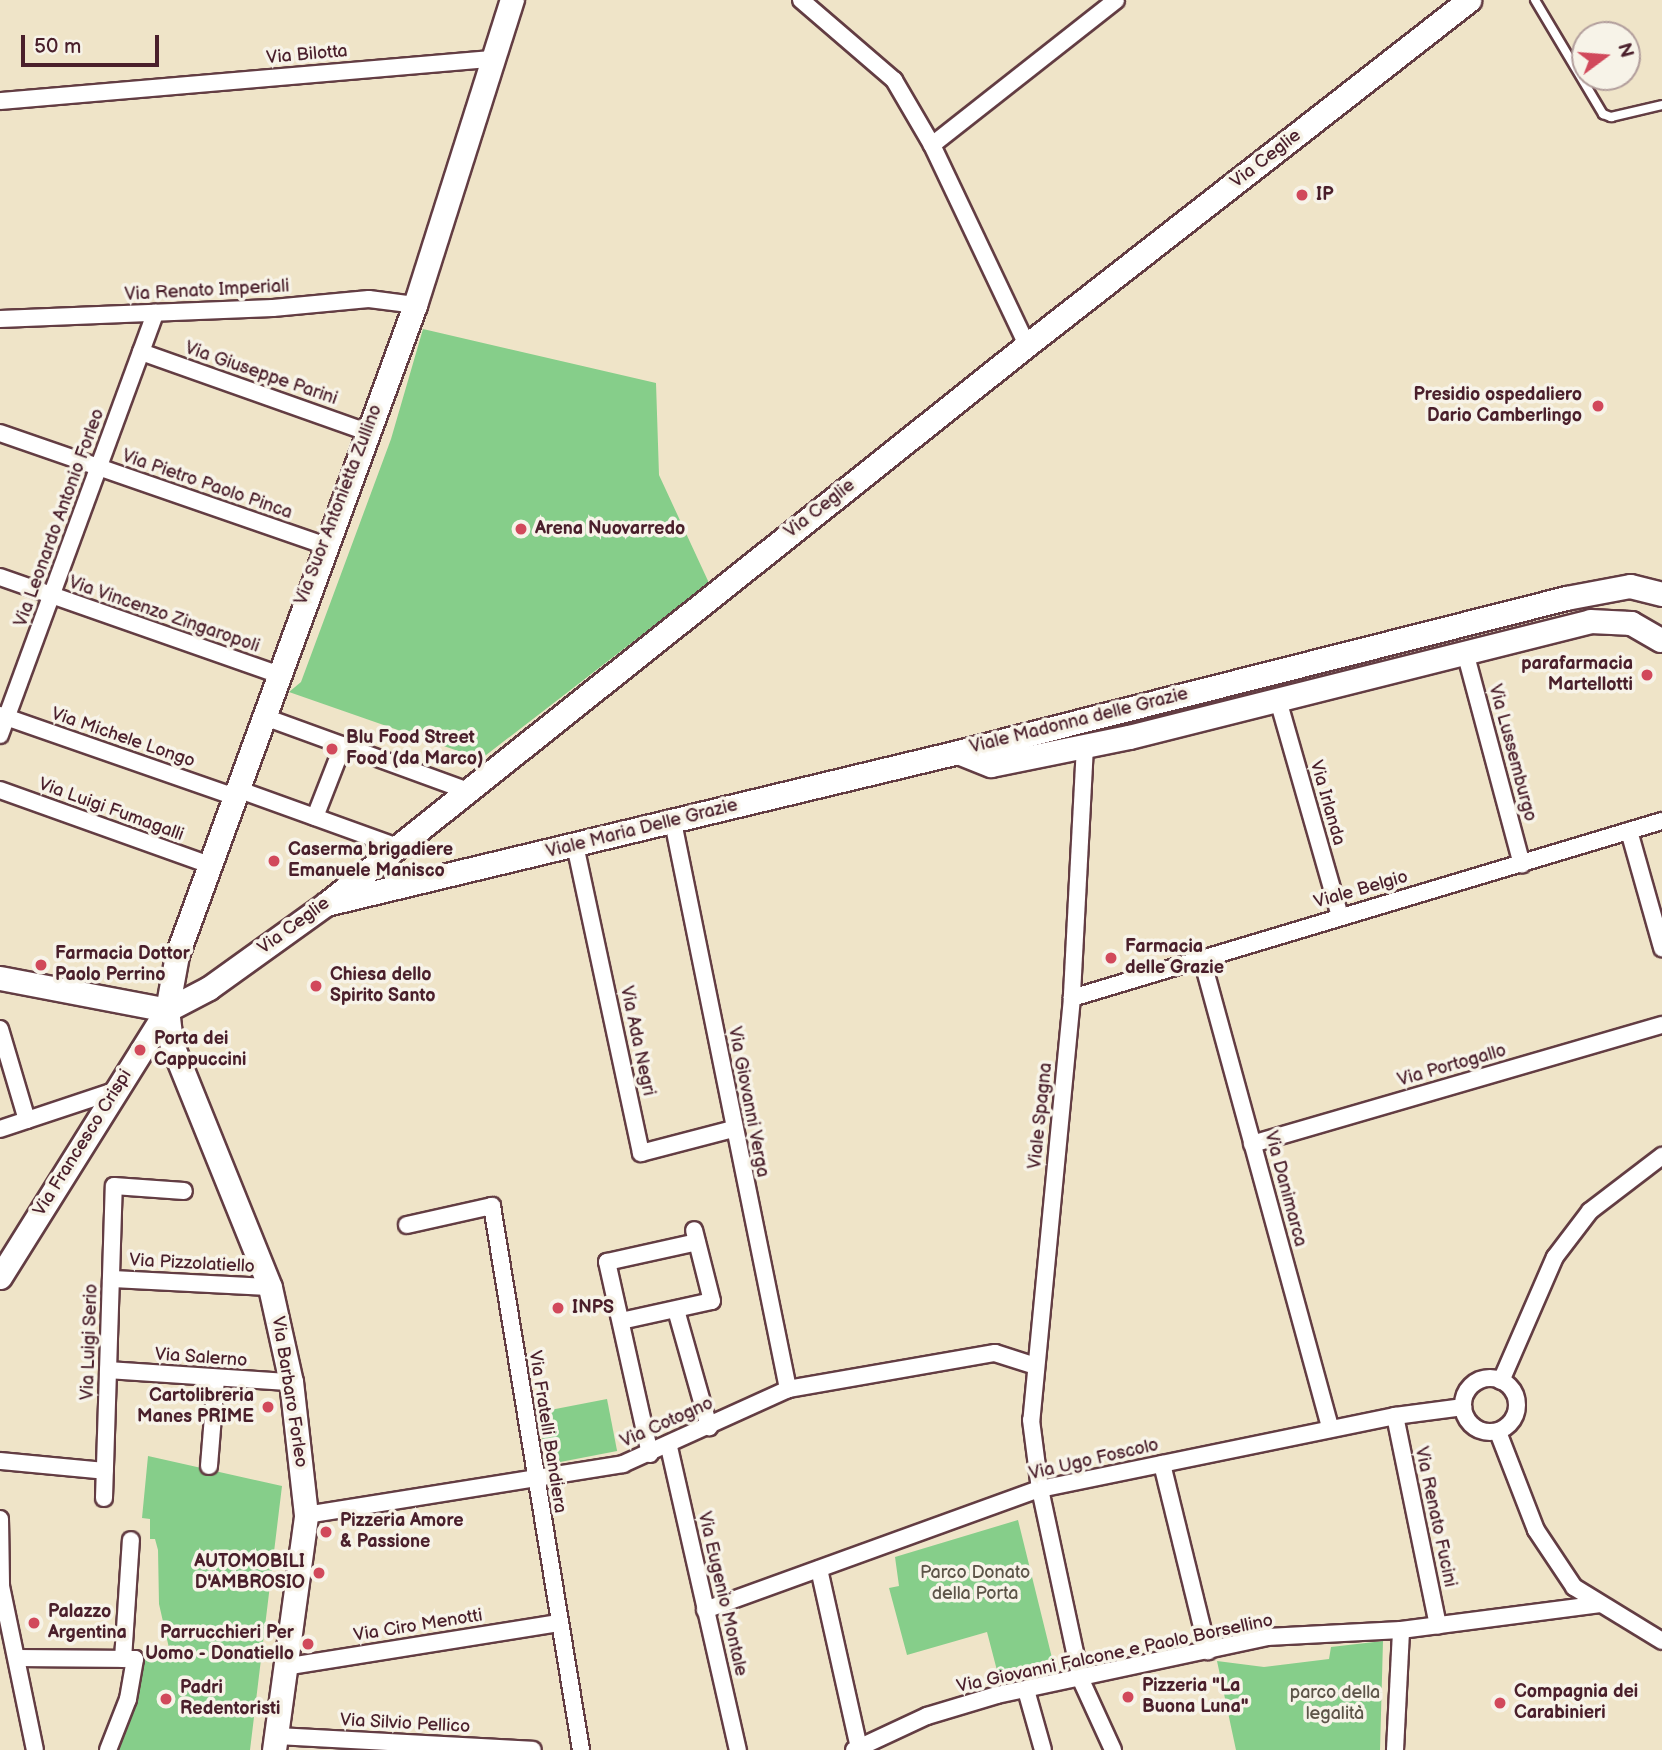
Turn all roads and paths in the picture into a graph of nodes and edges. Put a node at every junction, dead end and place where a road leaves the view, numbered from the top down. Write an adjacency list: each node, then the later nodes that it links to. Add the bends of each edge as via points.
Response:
1 (512, 0): 6 (street, Via Suor Antonietta Zullino)
2 (801, 0): 9 (street, via 894,80)
3 (1116, 0): 9 (street)
4 (1469, 0): 13 (street, Via Ceglie)
5 (1535, 0): 8 (lane, via 1603,114 1611,117)
6 (492, 59): 7 (street, Via Bilotta); 10 (street, Via Suor Antonietta Zullino)
7 (0, 101)
8 (1662, 105)
9 (932, 145): 13 (street)
10 (415, 305): 11 (street, Via Renato Imperiali, via 369,299); 15 (street, Via Suor Antonietta Zullino)
11 (155, 313): 12 (street, Via Renato Imperiali); 14 (street, Via Leonardo Antonio Forleo)
12 (0, 319)
13 (1027, 345): 34 (street, Via Ceglie)
14 (141, 352): 15 (street, Via Giuseppe Parini); 17 (street, Via Leonardo Antonio Forleo)
15 (367, 432): 18 (street, Via Suor Antonietta Zullino)
16 (0, 433): 17 (street, Via Pietro Paolo Pinca)
17 (98, 468): 18 (street, Via Pietro Paolo Pinca); 21 (street, Via Leonardo Antonio Forleo)
18 (323, 545): 25 (street, Via Suor Antonietta Zullino)
19 (0, 577): 21 (street, Via Vincenzo Zingaropoli)
20 (1662, 594): 32 (street, Viale Madonna delle Grazie, via 1630,586 1566,598)
21 (52, 597): 25 (street, Via Vincenzo Zingaropoli); 27 (street, Via Leonardo Antonio Forleo)
22 (1662, 620): 23 (street)
23 (1662, 640): 24 (street, Viale Madonna delle Grazie, via 1631,623 1590,621)
24 (1465, 652): 26 (street, Viale Madonna delle Grazie); 42 (street, Via Lussemburgo)
25 (277, 674): 28 (street, Via Suor Antonietta Zullino)
26 (1278, 700): 31 (street, Viale Madonna delle Grazie); 45 (street, Via Irlanda)
27 (3, 716): 29 (street, Via Leonardo Antonio Forleo); 35 (street, Via Michele Longo)
28 (262, 716): 30 (street); 35 (street, Via Suor Antonietta Zullino)
29 (0, 735)
30 (343, 745): 34 (street); 36 (street)
31 (1086, 746): 32 (street, Viale Madonna delle Grazie, via 991,765); 49 (street, Viale Spagna)
32 (958, 752): 37 (street, Viale Maria Delle Grazie)
33 (0, 790): 43 (street, Via Luigi Fumagalli)
34 (465, 790): 41 (street, Via Ceglie)
35 (235, 792): 36 (street, Via Michele Longo); 43 (street, Via Suor Antonietta Zullino)
36 (315, 817): 41 (street, Via Michele Longo)
37 (673, 821): 40 (street, Viale Maria Delle Grazie); 56 (street, Via Giovanni Verga)
38 (1662, 821): 39 (street, Viale Belgio)
39 (1629, 831): 42 (street, Viale Belgio); 46 (street)
40 (575, 845): 44 (street, Viale Maria Delle Grazie); 56 (street, Via Ada Negri, via 641,1153)
41 (396, 846): 44 (street, Via Ceglie)
42 (1522, 864): 45 (street, Viale Belgio)
43 (209, 865): 50 (street, Via Suor Antonietta Zullino, via 177,955)
44 (326, 904): 50 (street, Via Ceglie, via 209,988)
45 (1340, 916): 47 (street, Viale Belgio)
46 (1662, 948)
47 (1202, 959): 49 (street, Viale Belgio); 57 (street, Via Danimarca)
48 (0, 978): 50 (street)
49 (1072, 998): 66 (street, Viale Spagna)
50 (167, 1010): 53 (street, Via Francesco Crispi); 63 (street, Via Barbaro Forleo, via 171,1042)
51 (1662, 1025): 57 (street, Via Portogallo)
52 (0, 1029): 54 (street)
53 (114, 1091): 54 (street); 61 (street, Via Francesco Crispi)
54 (27, 1120): 55 (street)
55 (0, 1129)
56 (733, 1129): 71 (street, Via Giovanni Verga)
57 (1252, 1144): 75 (street, Via Danimarca)
58 (1662, 1156): 69 (street, via 1590,1211 1555,1257)
59 (182, 1191): 62 (street, Via Luigi Serio, via 114,1186)
60 (407, 1225): 83 (street, Via Fratelli Bandiera, via 492,1206)
61 (0, 1277)
62 (111, 1279): 63 (street, Via Pizzolatiello); 67 (street, Via Luigi Serio)
63 (270, 1287): 70 (street, Via Barbaro Forleo)
64 (676, 1310): 65 (street); 65 (street, via 712,1301 695,1236 607,1262); 74 (street)
65 (621, 1321): 78 (street)
66 (1036, 1366): 71 (street, Via Cotogno, via 995,1353); 84 (street, Viale Spagna, via 1031,1420)
67 (108, 1370): 68 (street, Via Salerno); 82 (street, Via Luigi Serio)
68 (216, 1379): 70 (street, Via Salerno); 81 (street)
69 (1501, 1381): 72 (street, via 1482,1379 1470,1386); 76 (street, via 1517,1398 1517,1412 1510,1425)
70 (291, 1382): 86 (street, Via Barbaro Forleo)
71 (788, 1389): 74 (street, Via Cotogno)
72 (1463, 1406): 73 (street, Via Ugo Foscolo); 76 (street, via 1471,1425 1483,1432)
73 (1395, 1416): 75 (street, Via Ugo Foscolo); 94 (street, Via Renato Fucini)
74 (709, 1427): 77 (street, Via Cotogno)
75 (1331, 1429): 80 (street, Via Ugo Foscolo)
76 (1498, 1432): 91 (street, via 1536,1530 1574,1587)
77 (668, 1447): 78 (street, Via Cotogno); 92 (street, Via Eugenio Montale)
78 (650, 1454): 83 (street, Via Cotogno, via 623,1464)
79 (0, 1461): 82 (street)
80 (1162, 1464): 84 (street, Via Ugo Foscolo); 97 (street)
81 (209, 1466)
82 (105, 1471): 85 (street, Via Luigi Serio)
83 (534, 1478): 86 (street, Via Cotogno); 93 (street, Via Fratelli Bandiera)
84 (1040, 1489): 89 (street, Via Ugo Foscolo); 101 (street, Viale Spagna)
85 (104, 1498)
86 (306, 1515): 100 (street, Via Barbaro Forleo)
87 (0, 1519): 90 (street)
88 (131, 1540): 99 (street)
89 (819, 1569): 92 (street, Via Ugo Foscolo); 104 (street)
90 (1, 1586): 98 (street)
91 (1600, 1604): 94 (street, Via Giovanni Falcone e Paolo Borsellino); 96 (street)
92 (705, 1610): 109 (street, Via Eugenio Montale)
93 (558, 1623): 100 (street, Via Ciro Menotti); 108 (street, Via Fratelli Bandiera)
94 (1438, 1626): 95 (street, Via Giovanni Falcone e Paolo Borsellino)
95 (1401, 1630): 97 (street, Via Giovanni Falcone e Paolo Borsellino, via 1267,1637); 112 (street)
96 (1662, 1641)
97 (1208, 1651): 101 (street, Via Giovanni Falcone e Paolo Borsellino)
98 (17, 1658): 99 (street); 105 (street)
99 (129, 1659): 106 (street, via 128,1699)
100 (284, 1667): 103 (street, Via Barbaro Forleo)
101 (1081, 1680): 102 (street, Via Giovanni Falcone e Paolo Borsellino); 111 (street, Viale Spagna)
102 (1026, 1690): 104 (street, Via Giovanni Falcone e Paolo Borsellino, via 927,1716); 110 (street)
103 (275, 1743): 107 (street, Via Silvio Pellico)
104 (857, 1749)
105 (35, 1750)
106 (108, 1750)
107 (533, 1750)
108 (581, 1750)
109 (738, 1750)
110 (1043, 1750)
111 (1113, 1750)
112 (1395, 1750)

